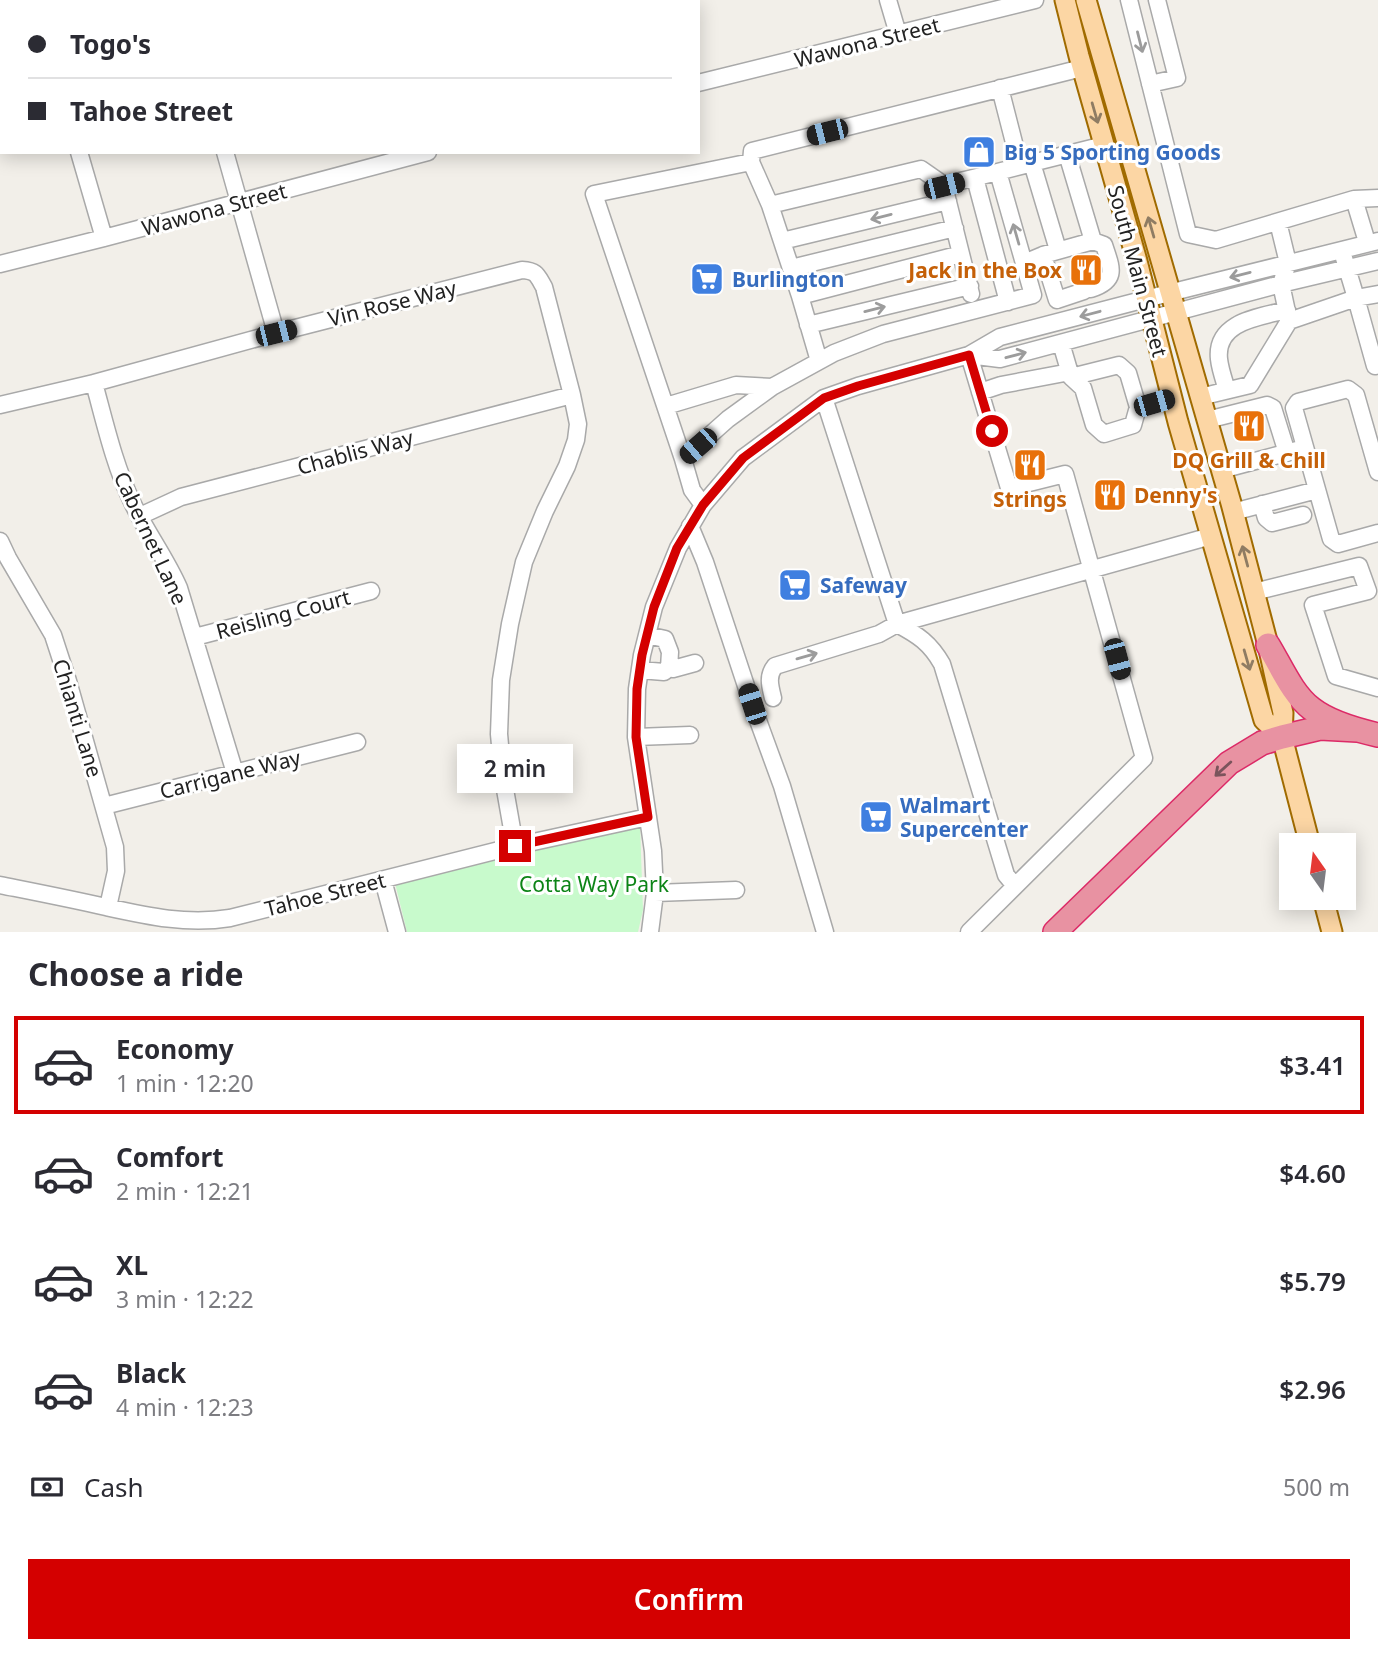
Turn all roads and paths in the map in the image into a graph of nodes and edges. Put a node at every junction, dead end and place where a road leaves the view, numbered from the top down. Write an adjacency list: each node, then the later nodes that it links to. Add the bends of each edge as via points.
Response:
1 (888, 0): 8 (street)
2 (1035, 0): 8 (street, Wawona Street)
3 (1065, 0): 10 (main road, South Main Street)
4 (1073, 0): 9 (main road, via 1091,43)
5 (1086, 0): 9 (main road, South Main Street)
6 (1129, 0): 12 (street, one-way to 12)
7 (1157, 0): 12 (street, via 1177,78)
8 (898, 34): 11 (street, Wawona Street)
9 (1102, 54): 45 (main road, South Main Street, one-way to 9)
10 (1082, 68): 13 (street); 14 (main road, South Main Street, one-way to 14)
11 (700, 83)
12 (1150, 84): 28 (street, via 1188,234 1216,240)
13 (1000, 88): 19 (street, via 752,151); 20 (street)
14 (1104, 145): 18 (street); 49 (main road, South Main Street)
15 (80, 154): 30 (street)
16 (226, 154): 26 (street)
17 (416, 154): 26 (street, Wawona Street)
18 (1067, 154): 20 (street); 32 (street)
19 (751, 162): 27 (street); 71 (street, via 594,194)
20 (1026, 164): 21 (street); 35 (street)
21 (998, 172): 22 (street); 39 (street, one-way to 21)
22 (975, 177): 23 (street); 50 (street)
23 (946, 193): 27 (street, via 921,169); 29 (street); 31 (street, one-way to 31)
24 (1378, 198): 25 (street)
25 (1354, 199): 28 (street); 33 (street)
26 (239, 203): 30 (street, Wawona Street); 56 (street)
27 (770, 205): 31 (street)
28 (1278, 222): 38 (street)
29 (955, 228): 36 (street); 41 (street)
30 (104, 238): 40 (street, Wawona Street)
31 (782, 241): 41 (street)
32 (1093, 241): 35 (street); 35 (street, via 1104,245 1111,273 1107,282 1056,300)
33 (1373, 242): 34 (street)
34 (1342, 249): 38 (street); 42 (street)
35 (1051, 253): 39 (street)
36 (961, 254): 44 (street); 47 (street)
37 (1378, 261): 42 (street)
38 (1288, 262): 43 (street); 45 (street, one-way to 45)
39 (1024, 263): 50 (street, via 1033,295)
40 (0, 264)
41 (791, 268): 47 (street)
42 (1347, 269): 43 (street); 48 (street)
43 (1280, 285): 52 (street); 53 (street)
44 (970, 286): 51 (street); 55 (street, one-way to 44)
45 (1169, 293): 49 (street); 52 (main road, South Main Street)
46 (1378, 294): 48 (street)
47 (800, 296): 55 (street)
48 (1356, 298): 53 (street); 60 (street)
49 (1146, 299): 54 (main road, South Main Street); 58 (street, one-way to 58, via 1000,338)
50 (1008, 302): 51 (street)
51 (975, 310): 59 (street, via 883,334)
52 (1176, 313): 54 (street); 67 (main road, South Main Street)
53 (1288, 316): 64 (street, via 1250,385); 64 (street, via 1244,321 1226,333 1219,360)
54 (1150, 319): 57 (street); 69 (main road, South Main Street)
55 (808, 325): 59 (street)
56 (276, 333): 62 (street, Vin Rose Way); 66 (street, Vin Rose Way, via 532,271 544,287)
57 (1061, 342): 58 (street, one-way to 57, via 1000,359); 61 (street)
58 (969, 355): 65 (street); 68 (street)
59 (818, 361): 63 (street)
60 (1375, 366)
61 (1071, 374): 65 (street, via 1001,384); 72 (street, via 1119,365 1128,373); 72 (street, via 1083,388 1094,425 1104,434 1133,425)
62 (94, 383): 70 (street, Vin Rose Way); 85 (street, Cabernet Lane, via 118,469)
63 (772, 387): 71 (street, via 736,385); 77 (street)
64 (1227, 390): 67 (street)
65 (980, 392): 90 (street, via 1009,488 1065,474)
66 (572, 395): 85 (street, Chablis Way, via 181,497); 112 (street, via 576,440 524,562 501,680 499,734)
67 (1200, 397): 73 (main road, South Main Street)
68 (824, 398): 82 (street, via 743,458); 94 (street)
69 (1171, 398): 72 (street); 74 (main road, South Main Street)
70 (0, 405)
71 (666, 406): 77 (street)
72 (1138, 407)
73 (1207, 420): 76 (street, via 1268,405 1273,408); 78 (main road, South Main Street)
74 (1178, 422): 83 (main road, via 1195,442 1217,496); 88 (main road, South Main Street)
75 (1305, 448): 76 (street); 79 (street, via 1294,408 1298,402 1348,389 1356,395); 80 (street)
76 (1287, 453): 78 (street)
77 (683, 459): 82 (street, via 692,490)
78 (1221, 470): 83 (main road, South Main Street)
79 (1378, 472)
80 (1317, 490): 81 (street); 87 (street, via 1331,539 1338,544)
81 (1262, 504): 83 (street); 84 (street, via 1272,523)
82 (703, 505): 86 (street)
83 (1232, 508): 92 (main road, South Main Street, one-way to 83)
84 (1303, 515)
85 (140, 516): 96 (street, Cabernet Lane, via 173,575)
86 (691, 526): 95 (street, via 677,548); 122 (street, via 782,786)
87 (1378, 533)
88 (1211, 536): 90 (street); 93 (main road, South Main Street)
89 (0, 541): 109 (street, Chianti Lane, via 53,635)
90 (1093, 569): 94 (street); 115 (street, via 1144,758)
91 (371, 591): 96 (street, Reisling Court)
92 (1254, 592): 93 (main road); 97 (main road, South Main Street); 101 (street, via 1359,566 1368,591 1313,605 1336,676)
93 (1229, 599): 106 (main road, South Main Street, one-way to 106, via 1264,720)
94 (897, 624): 102 (street, one-way to 94, via 769,679 775,666 879,635); 115 (street, via 935,650 942,664 1006,875)
95 (647, 635): 99 (street, via 665,639); 100 (street)
96 (195, 638): 108 (street, Cabernet Lane)
97 (1268, 645): 103 (highway, via 1310,708); 106 (main road, South Main Street, via 1283,713)
98 (695, 663): 99 (street)
99 (669, 668): 100 (street, via 664,673)
100 (640, 670): 105 (street)
101 (1378, 688)
102 (773, 698)
103 (1368, 733): 106 (highway, via 1320,728)
104 (690, 735): 105 (street)
105 (636, 737): 110 (street)
106 (1282, 737): 111 (main road, South Main Street); 124 (highway, one-way to 124, via 1229,763)
107 (357, 742): 108 (street, Carrigane Way)
108 (235, 773): 109 (street, Carrigane Way)
109 (104, 806): 118 (street, Chianti Lane, via 116,871)
110 (648, 817): 112 (street, Tahoe Street); 117 (street)
111 (1307, 833)
112 (515, 846): 113 (street, Tahoe Street)
113 (383, 880): 118 (street, Tahoe Street, via 212,921 174,920); 120 (street)
114 (0, 885): 118 (street, Tahoe Street)
115 (1015, 886): 123 (street)
116 (736, 890): 117 (street)
117 (655, 893): 121 (street)
118 (108, 908)
119 (1326, 910): 125 (main road)
120 (397, 932)
121 (650, 932)
122 (825, 932)
123 (969, 932)
124 (1055, 932)
125 (1332, 932)

